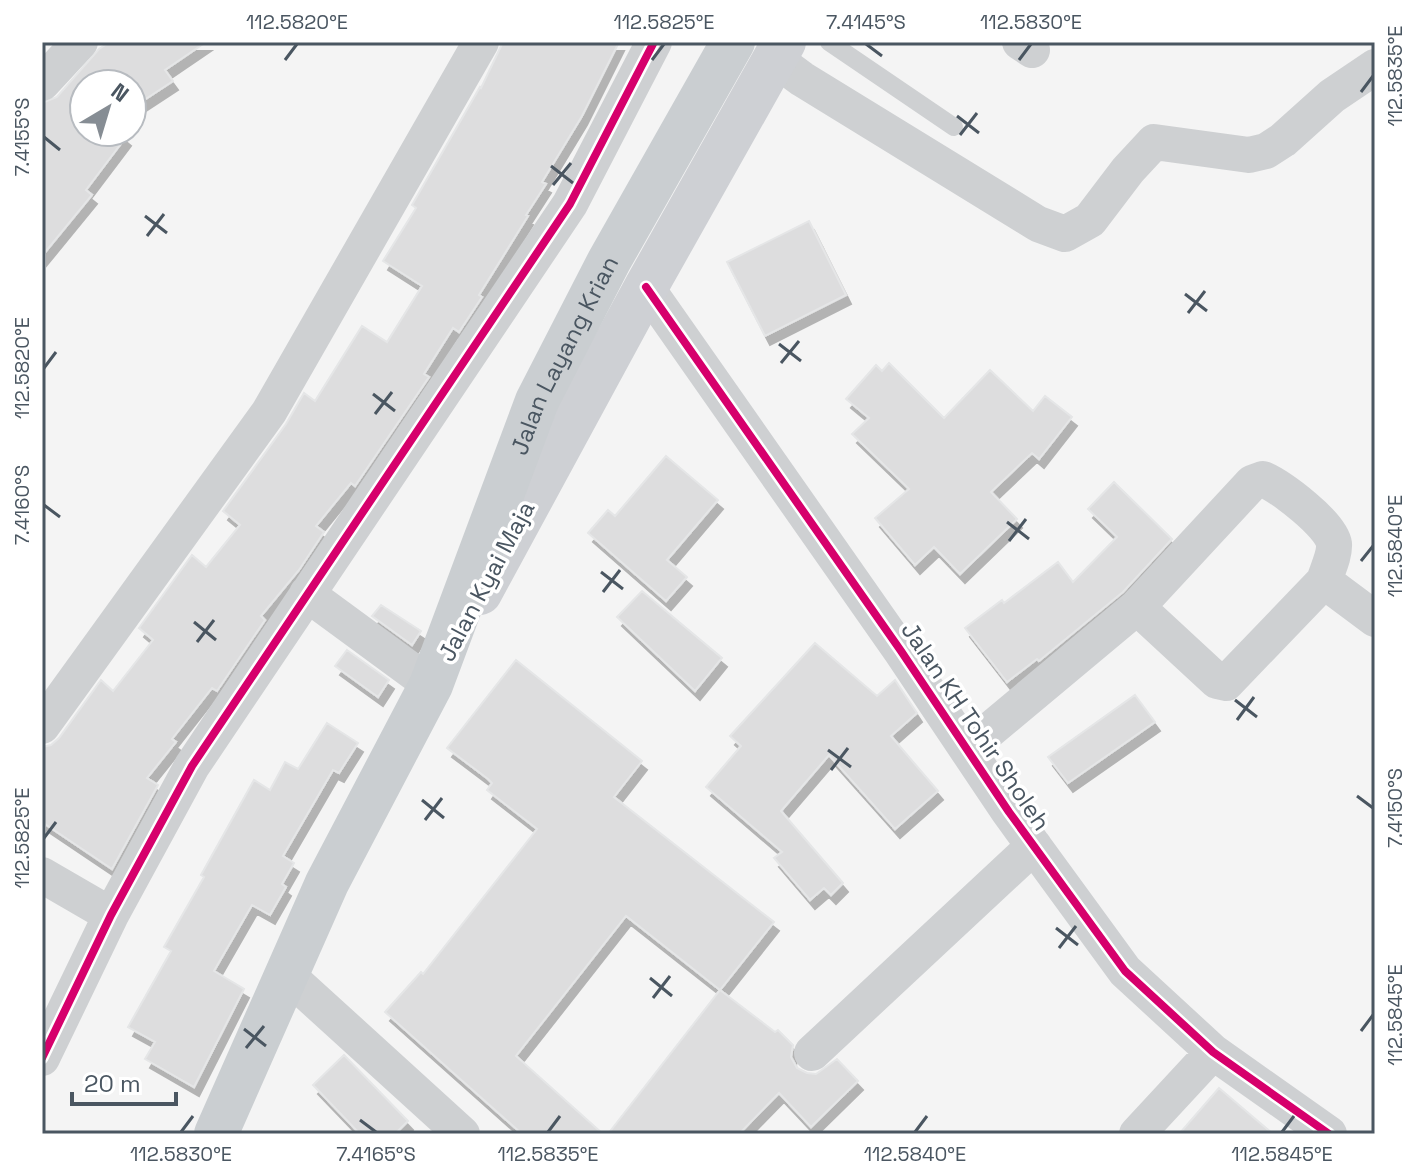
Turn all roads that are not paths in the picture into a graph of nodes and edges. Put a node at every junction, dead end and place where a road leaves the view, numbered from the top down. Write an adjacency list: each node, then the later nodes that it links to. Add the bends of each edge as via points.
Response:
1 (80, 42): 8 (street)
2 (654, 42): 12 (street, via 570,204)
3 (733, 42): 15 (main road, Jalan Layang Krian, via 537,401)
4 (829, 42): 9 (lane)
5 (479, 43): 16 (street, via 269,412)
6 (780, 51): 7 (street, via 802,79 1038,224 1065,234 1090,220 1154,142 1249,155 1266,151); 10 (street, Jalan Kyai Maja)
7 (1375, 67)
8 (42, 83)
9 (954, 127)
10 (646, 287): 15 (street, Jalan Kyai Maja); 17 (street, Jalan KH Tohir Sholeh)
11 (1324, 581): 13 (street, via 1226,683 1217,681); 13 (street, via 1334,546 1329,532 1263,479 1252,483); 14 (street)
12 (316, 601): 15 (street); 20 (street, via 192,766)
13 (1137, 607): 17 (street)
14 (1375, 619)
15 (423, 680): 21 (main road, Jalan Kyai Maja)
16 (42, 726)
17 (967, 749): 18 (street, Jalan KH Tohir Sholeh)
18 (1034, 846): 22 (street, Jalan KH Tohir Sholeh, via 1125,971); 23 (street)
19 (42, 875): 20 (street)
20 (111, 915): 24 (street)
21 (285, 973): 25 (main road, Jalan Kyai Maja); 26 (street)
22 (1213, 1052): 27 (street); 28 (street, Jalan KH Tohir Sholeh)
23 (812, 1053)
24 (42, 1058)
25 (216, 1134)
26 (462, 1134)
27 (1137, 1134)
28 (1329, 1134)

